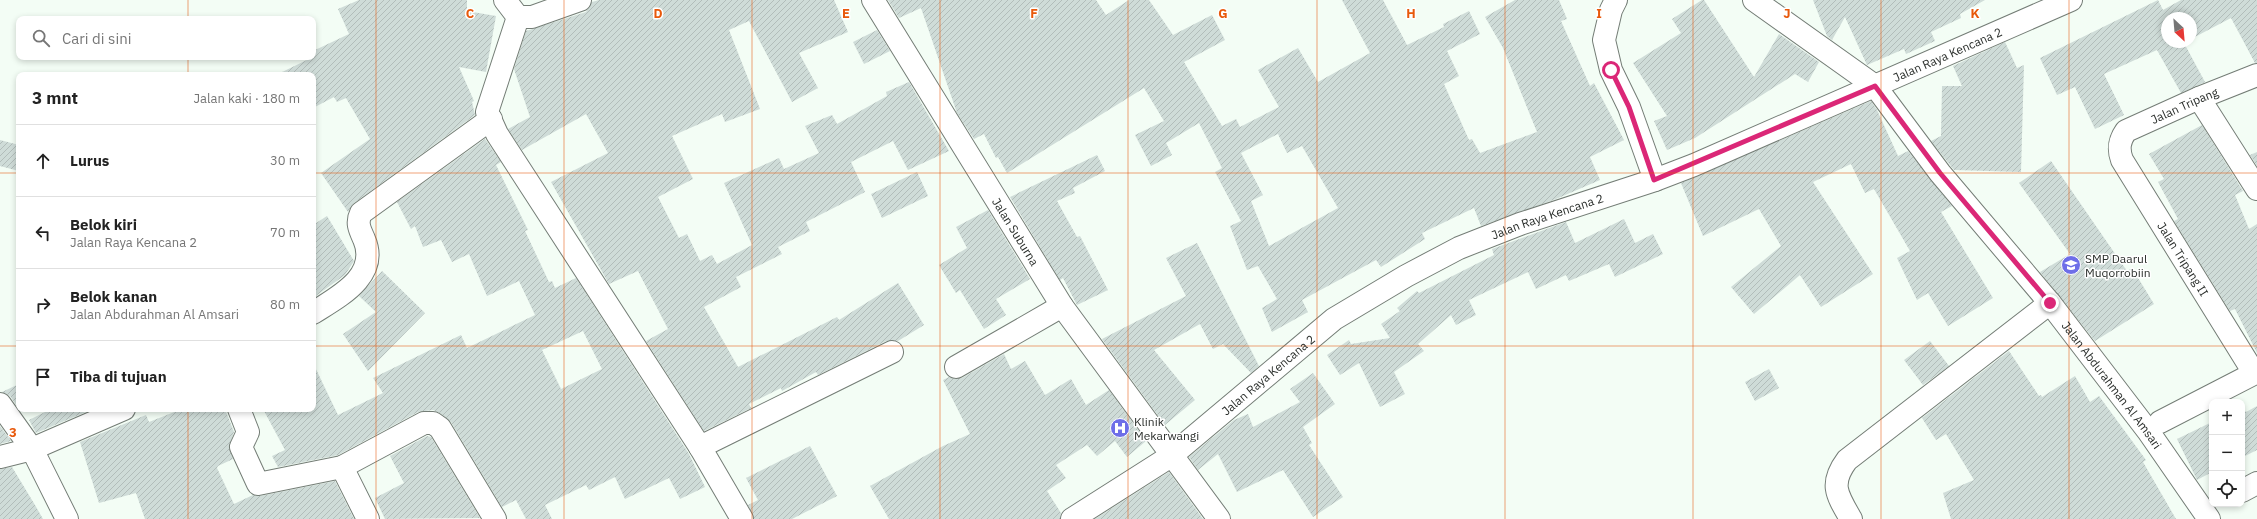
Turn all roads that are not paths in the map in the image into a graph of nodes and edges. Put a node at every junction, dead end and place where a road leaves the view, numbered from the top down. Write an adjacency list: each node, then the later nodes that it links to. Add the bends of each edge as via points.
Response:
1 (580, 0): 6 (street, via 532,17)
2 (873, 0): 15 (street, Jalan Suburna)
3 (1616, 0): 12 (street, via 1604,40 1611,70 1629,107)
4 (1754, 0): 8 (street)
5 (2071, 0): 8 (street, Jalan Raya Kencana 2)
6 (512, 9): 10 (street, via 487,112)
7 (2257, 75): 9 (street, Jalan Tripang)
8 (1875, 86): 12 (street, Jalan Raya Kencana 2); 14 (street, Jalan Abdurahman Al Amsari, via 1940,173)
9 (2198, 98): 11 (street, Jalan Tripang, via 2126,131); 13 (street)
10 (491, 119): 16 (street, via 361,213 358,226 367,245 368,256 362,276 352,287); 24 (street, via 497,134)
11 (2120, 144): 19 (street, Jalan Tripang II, via 2118,151 2122,160)
12 (1654, 180): 26 (street, Jalan Raya Kencana 2, via 1520,224 1459,248 1406,276 1334,319)
13 (2257, 189)
14 (2050, 303): 31 (street, Jalan Abdurahman Al Amsari); 38 (street, via 1847,460 1836,481 1841,501)
15 (1062, 306): 18 (street); 26 (street, Jalan Suburna)
16 (316, 311)
17 (892, 352): 24 (street)
18 (956, 367)
19 (2256, 373): 23 (street)
20 (0, 404): 25 (street)
21 (117, 412): 25 (street)
22 (240, 412): 28 (street, via 248,432 241,447 258,484)
23 (2160, 422)
24 (700, 447): 35 (street)
25 (32, 449): 27 (street); 32 (street)
26 (1171, 456): 36 (street, Jalan Raya Kencana 2); 37 (street, Jalan Suburna)
27 (0, 458)
28 (342, 467): 33 (street); 34 (street, via 424,423 433,423 440,428)
29 (2257, 483): 30 (street)
30 (2245, 489)
31 (2211, 512)
32 (67, 519)
33 (368, 519)
34 (495, 519)
35 (742, 519)
36 (1072, 519)
37 (1219, 519)
38 (1850, 519)

